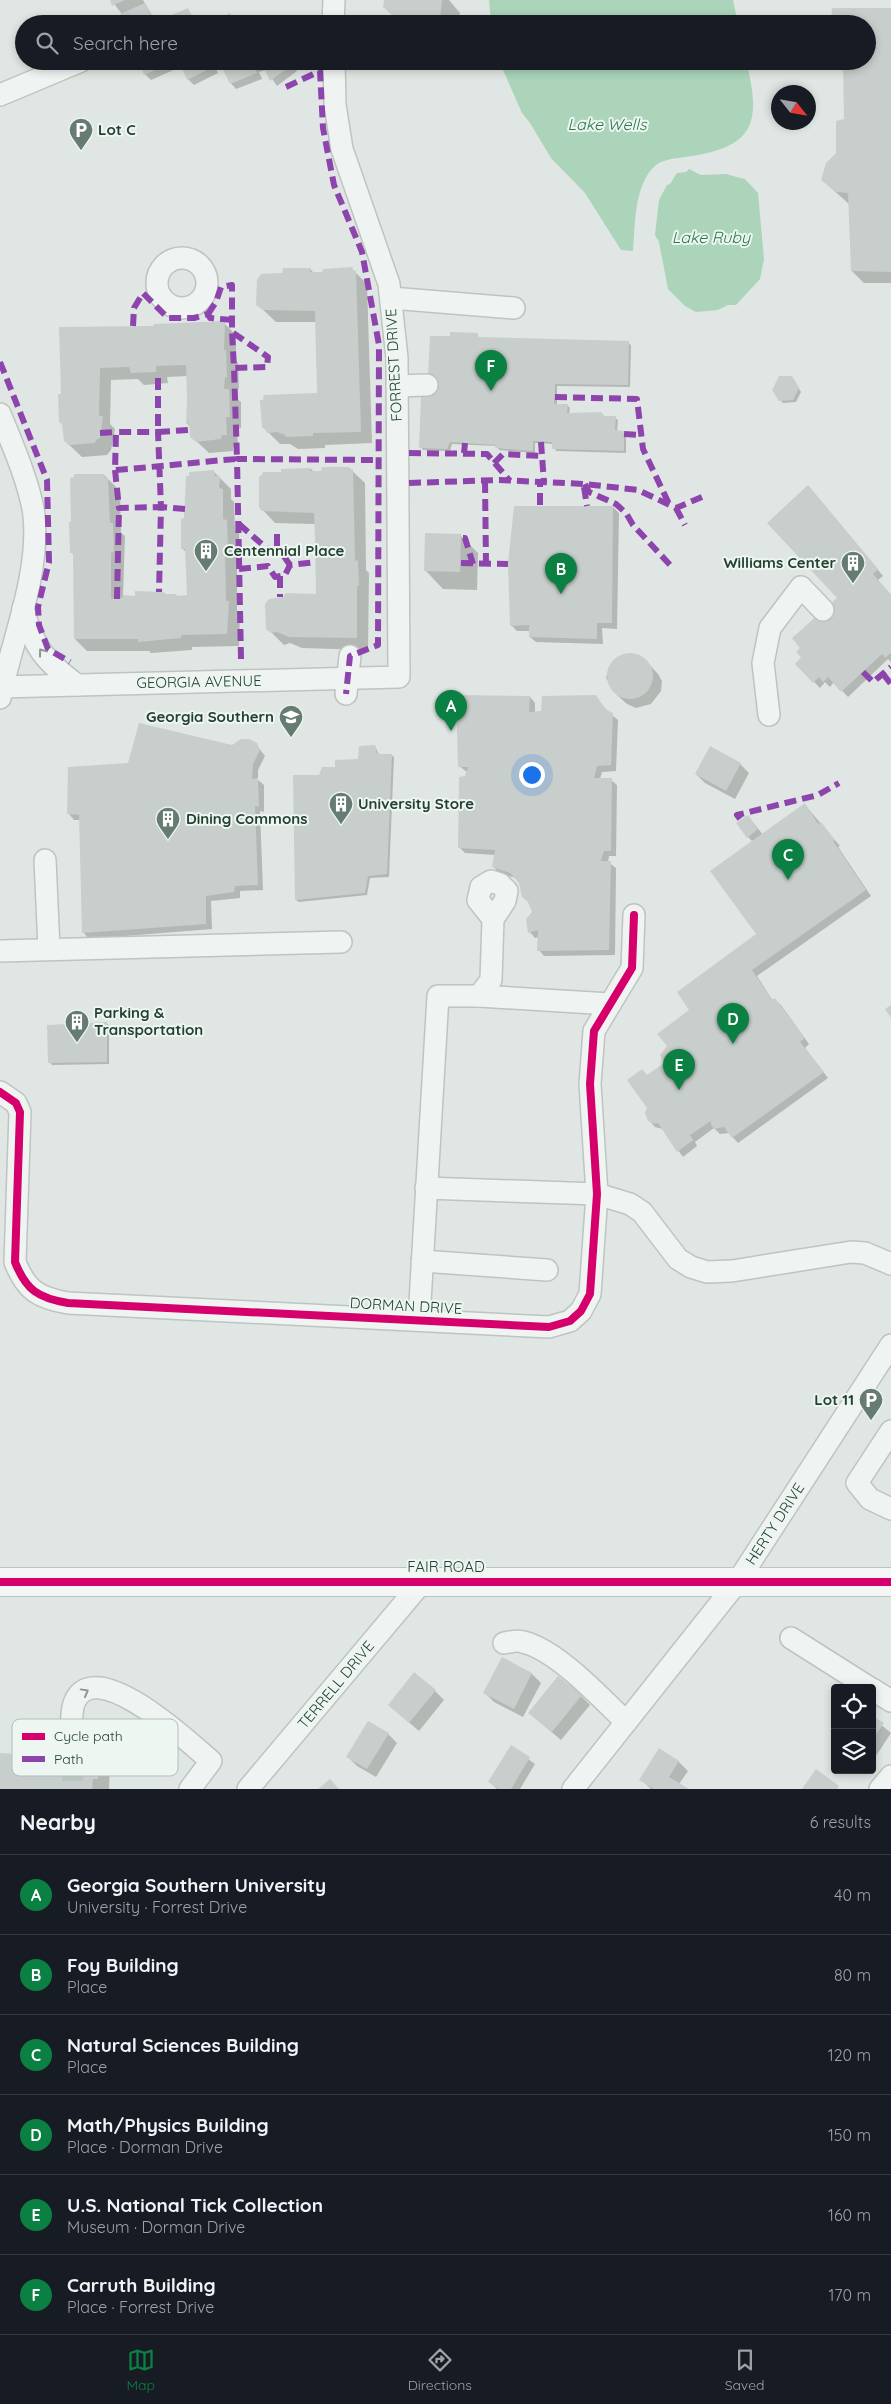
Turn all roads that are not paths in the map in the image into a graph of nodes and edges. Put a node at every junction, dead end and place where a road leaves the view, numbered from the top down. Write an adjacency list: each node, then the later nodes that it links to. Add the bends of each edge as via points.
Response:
1 (334, 0): 2 (street)
2 (333, 15)
3 (60, 70): 5 (street)
4 (334, 70): 6 (street, FORREST DRIVE, via 335,105 342,149)
5 (0, 95)
6 (391, 298): 7 (street); 9 (street, FORREST DRIVE)
7 (514, 308)
8 (427, 385): 9 (street)
9 (397, 386): 15 (street, FORREST DRIVE)
10 (0, 414): 11 (street)
11 (8, 456): 12 (street, via 34,515 32,556)
12 (23, 608): 16 (street, one-way to 12, via 58,671 37,646 29,632); 18 (street)
13 (823, 610): 19 (street, via 800,587 770,628 763,663)
14 (350, 656): 17 (street)
15 (398, 676): 17 (street, GEORGIA AVENUE)
16 (77, 685): 17 (street, GEORGIA AVENUE); 18 (street, GEORGIA AVENUE)
17 (347, 686)
18 (1, 691)
19 (769, 715)
20 (46, 860): 24 (street)
21 (634, 916): 27 (street, DORMAN DRIVE, via 632,968)
22 (493, 919): 26 (street, via 491,980)
23 (342, 942): 24 (street)
24 (49, 948): 25 (street)
25 (0, 951)
26 (479, 996): 27 (street); 29 (street, via 438,996)
27 (610, 1004): 30 (street, DORMAN DRIVE, via 594,1031 591,1075)
28 (0, 1092): 34 (street, DORMAN DRIVE, via 16,1103 20,1112 15,1262 28,1287 46,1300)
29 (426, 1188): 30 (street); 31 (street)
30 (597, 1194): 32 (street, via 630,1204 642,1212 678,1258 691,1267 708,1272 851,1252 865,1253); 34 (street, DORMAN DRIVE, via 590,1294 581,1311 570,1321 549,1327)
31 (422, 1261): 33 (street); 34 (street)
32 (891, 1264)
33 (547, 1270)
34 (418, 1320)
35 (891, 1344): 39 (street, HERTY DRIVE)
36 (891, 1432): 37 (street, via 857,1483 870,1499)
37 (891, 1509)
38 (423, 1581): 39 (main road, FAIR ROAD); 40 (main road, FAIR ROAD); 54 (street, TERRELL DRIVE)
39 (738, 1581): 41 (main road, FAIR ROAD); 49 (street, HERTY DRIVE)
40 (0, 1582)
41 (891, 1582)
42 (791, 1638): 44 (street)
43 (504, 1642): 49 (street, via 522,1641 539,1648 585,1683)
44 (865, 1684)
45 (876, 1691): 46 (street)
46 (891, 1701)
47 (72, 1719): 48 (street, one-way to 48, via 75,1701 86,1690 96,1688 124,1697)
48 (161, 1719)
49 (626, 1722): 52 (street, HERTY DRIVE)
50 (178, 1733): 53 (street, one-way to 53, via 211,1761)
51 (891, 1776): 55 (street)
52 (580, 1787)
53 (190, 1789)
54 (248, 1789)
55 (880, 1789)

